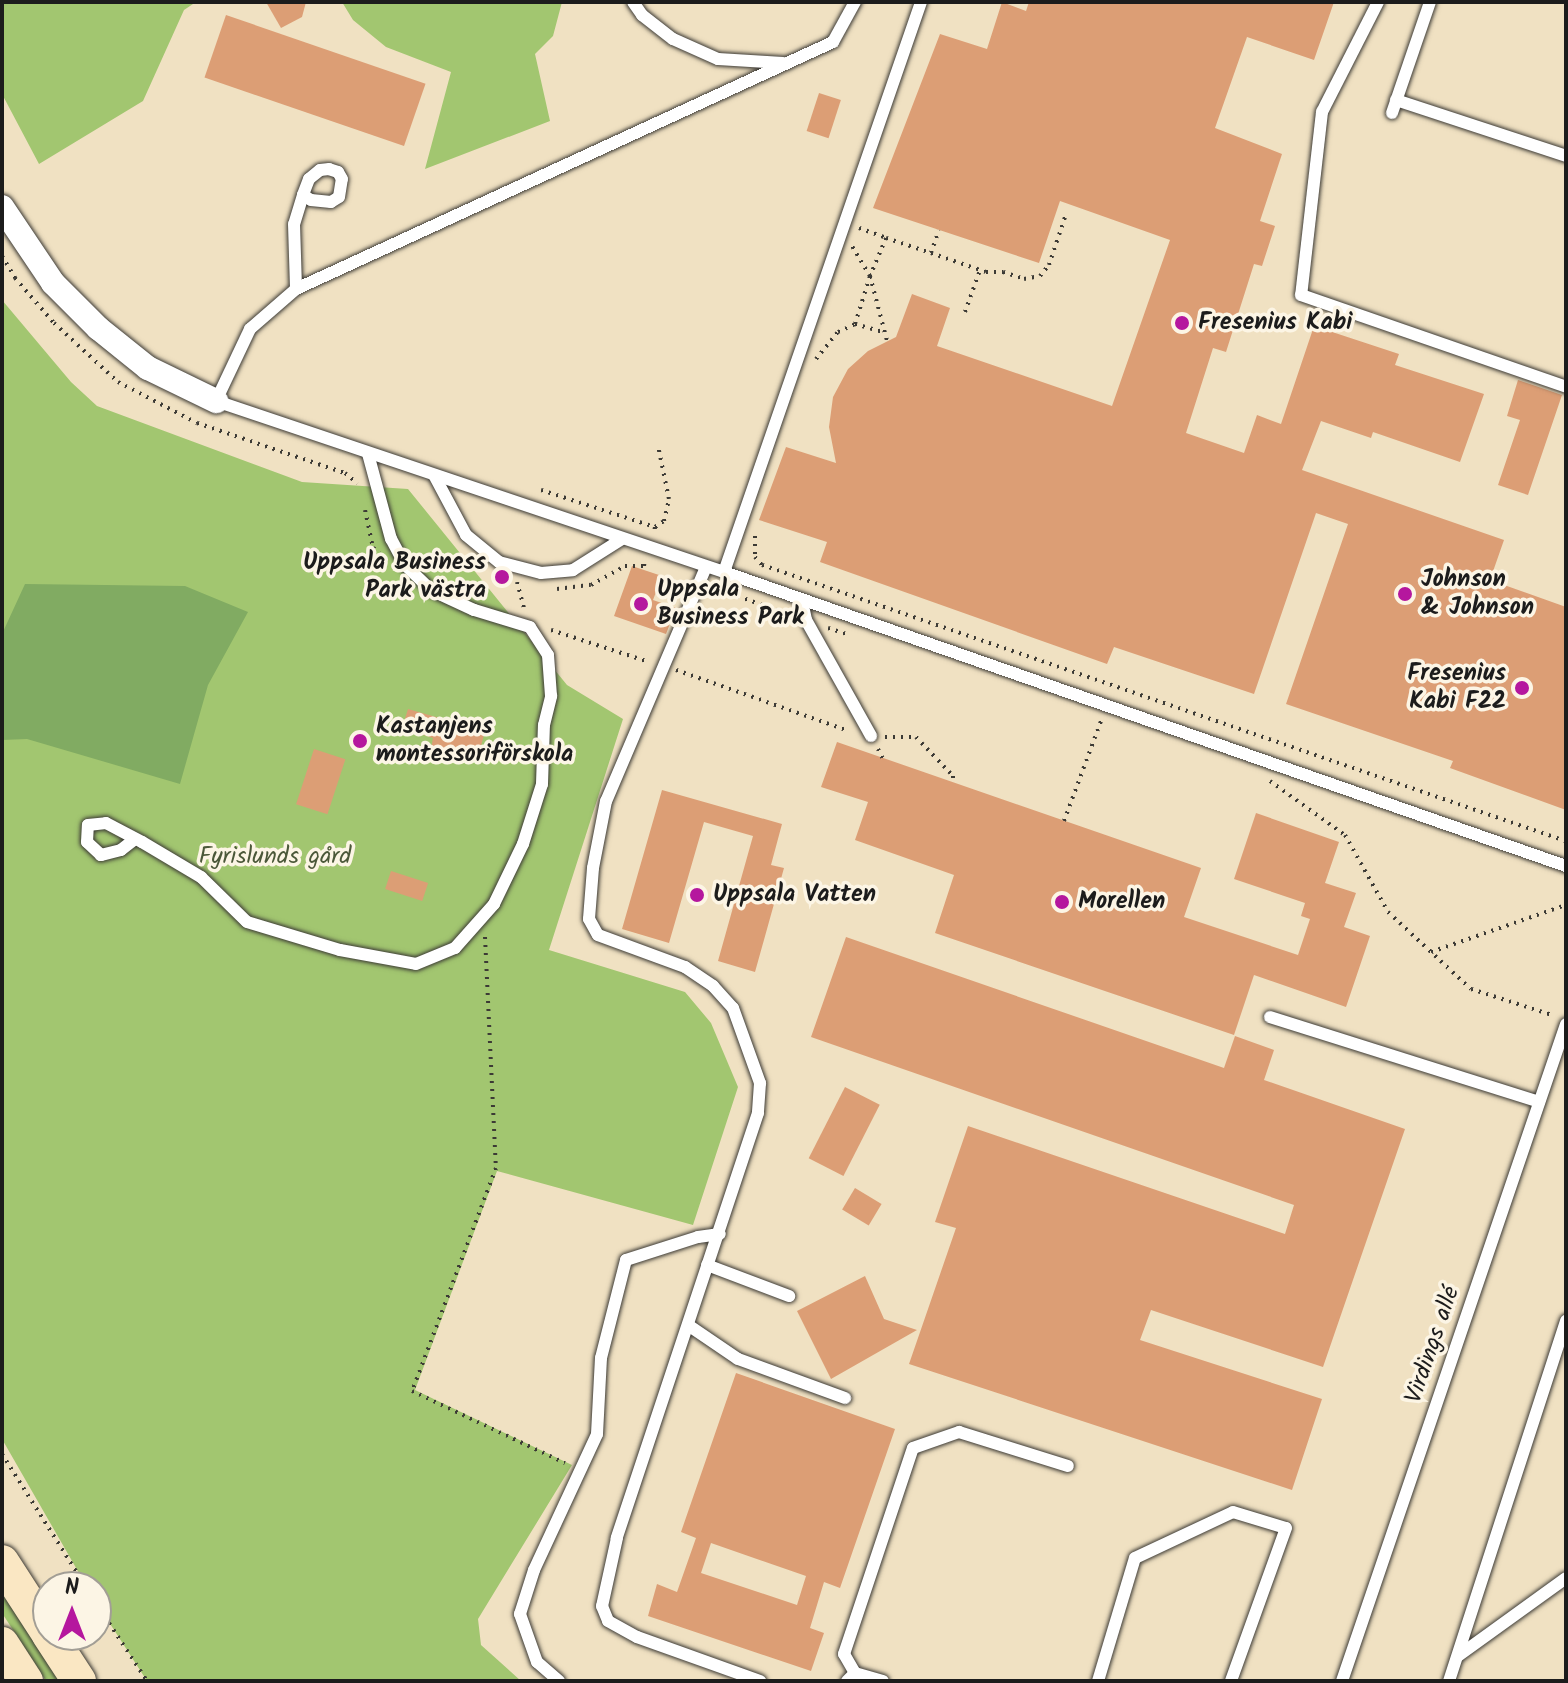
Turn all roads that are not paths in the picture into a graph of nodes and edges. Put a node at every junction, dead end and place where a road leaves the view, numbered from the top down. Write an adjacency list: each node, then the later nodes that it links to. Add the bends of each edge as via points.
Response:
1 (633, 2): 6 (lane, via 673,39 718,59)
2 (855, 2): 6 (lane, via 833,42)
3 (921, 2): 19 (lane)
4 (1378, 2): 13 (lane, via 1322,112 1301,295)
5 (1430, 2): 7 (lane)
6 (787, 63): 12 (lane)
7 (1396, 100): 8 (lane); 9 (lane)
8 (1392, 113)
9 (1566, 156)
10 (303, 195): 12 (lane, via 294,224)
11 (2, 207): 14 (street, via 53,283 98,328 148,368)
12 (296, 289): 14 (lane, via 250,329)
13 (1566, 387)
14 (216, 401): 15 (lane)
15 (368, 454): 16 (lane); 22 (lane, via 391,539 405,565 431,590 530,627 548,655 551,696 544,725 542,784 523,844 494,904 455,948 416,964 340,950 247,922 201,877)
16 (434, 475): 17 (lane); 17 (lane, via 466,535 499,562 541,573 573,570)
17 (622, 539): 18 (lane)
18 (706, 567): 19 (lane); 27 (lane, via 606,801 589,919 598,935 685,967 733,1008 760,1083 758,1113)
19 (724, 572): 20 (lane)
20 (802, 601): 21 (lane, via 806,620); 23 (lane)
21 (871, 736)
22 (135, 839)
23 (1566, 866)
24 (1270, 1017): 26 (lane)
25 (1566, 1022): 26 (lane, Virdings allé)
26 (1539, 1102): 47 (lane, Virdings allé)
27 (720, 1234): 28 (lane); 42 (lane, via 626,1260 601,1358 597,1434 534,1570 520,1614 537,1662)
28 (707, 1265): 29 (lane); 31 (lane)
29 (789, 1296)
30 (1566, 1320): 32 (lane)
31 (688, 1325): 33 (lane, via 738,1359); 43 (lane, via 617,1538 602,1606 608,1621 637,1637)
32 (1560, 1357): 39 (lane)
33 (845, 1398)
34 (1068, 1466): 40 (lane, via 959,1432 913,1448 844,1654)
35 (2, 1562): 37 (main road)
36 (1566, 1578): 39 (lane)
37 (32, 1608)
38 (60, 1651): 41 (main road)
39 (1457, 1657): 48 (lane)
40 (851, 1677): 44 (lane)
41 (79, 1681)
42 (559, 1681)
43 (760, 1681)
44 (883, 1681)
45 (1098, 1681): 46 (lane, via 1135,1558 1233,1512 1286,1528)
46 (1231, 1681)
47 (1342, 1681)
48 (1449, 1681)

